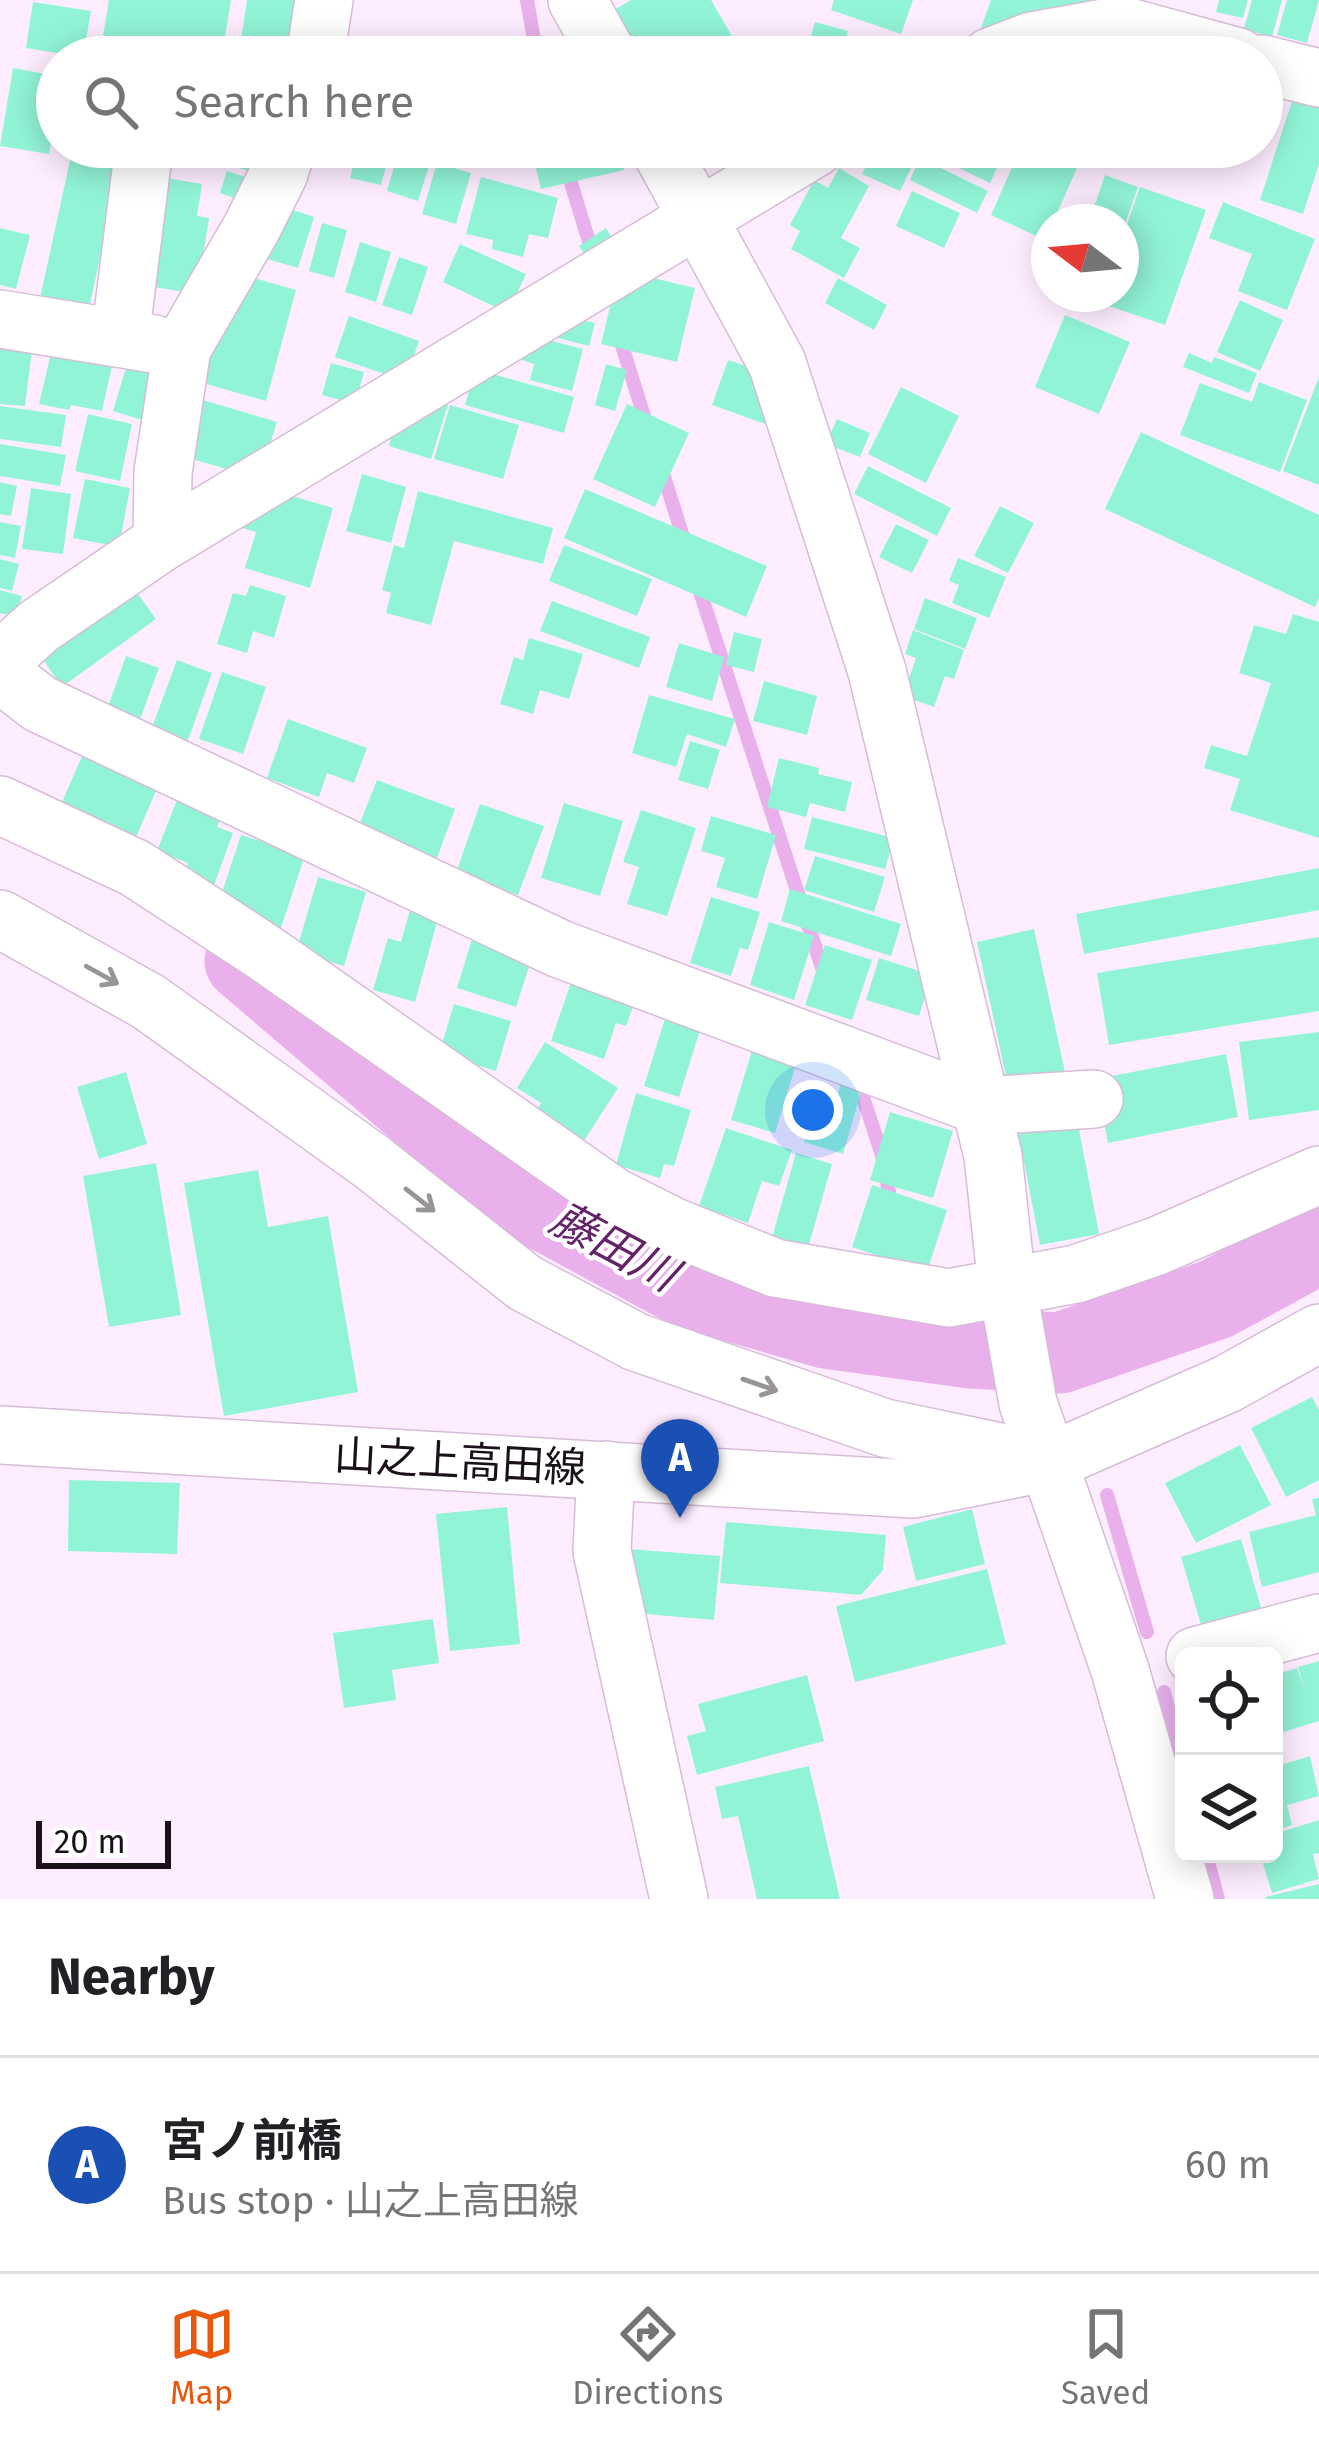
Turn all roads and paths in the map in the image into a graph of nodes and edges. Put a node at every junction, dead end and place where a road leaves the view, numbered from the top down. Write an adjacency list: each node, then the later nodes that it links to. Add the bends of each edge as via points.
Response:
1 (324, 0): 3 (street)
2 (577, 0): 4 (street)
3 (318, 36)
4 (597, 36)
5 (1060, 36): 6 (street, via 1121,25)
6 (1161, 36)
7 (1283, 69): 8 (street)
8 (1319, 78)
9 (141, 168): 15 (street)
10 (281, 168): 16 (street)
11 (671, 168): 13 (street)
12 (779, 168): 13 (street)
13 (697, 215): 17 (street); 23 (street, via 777,363 877,671)
14 (0, 319): 15 (street)
15 (119, 338): 16 (street)
16 (182, 349): 17 (street, via 163,472)
17 (162, 542): 18 (street)
18 (0, 661)
19 (0, 673): 23 (street, via 40,704 560,949)
20 (0, 805): 25 (street, via 135,868 614,1197 674,1227 775,1268 875,1288 949,1298)
21 (0, 919): 28 (street, one-way to 28, via 149,1002 525,1283 618,1332 884,1428)
22 (1094, 1099): 23 (street)
23 (981, 1106): 25 (street)
24 (1319, 1175): 25 (street, via 1157,1246)
25 (1008, 1290): 28 (street, via 1028,1403)
26 (1319, 1333): 28 (street, 山之上高田線, via 1227,1384)
27 (0, 1435): 29 (street, 山之上高田線)
28 (1049, 1462): 29 (street, 山之上高田線, via 913,1489); 31 (street)
29 (606, 1470): 32 (street, via 602,1551)
30 (1319, 1623): 31 (street)
31 (1167, 1662): 33 (street)
32 (679, 1899)
33 (1185, 1899)

